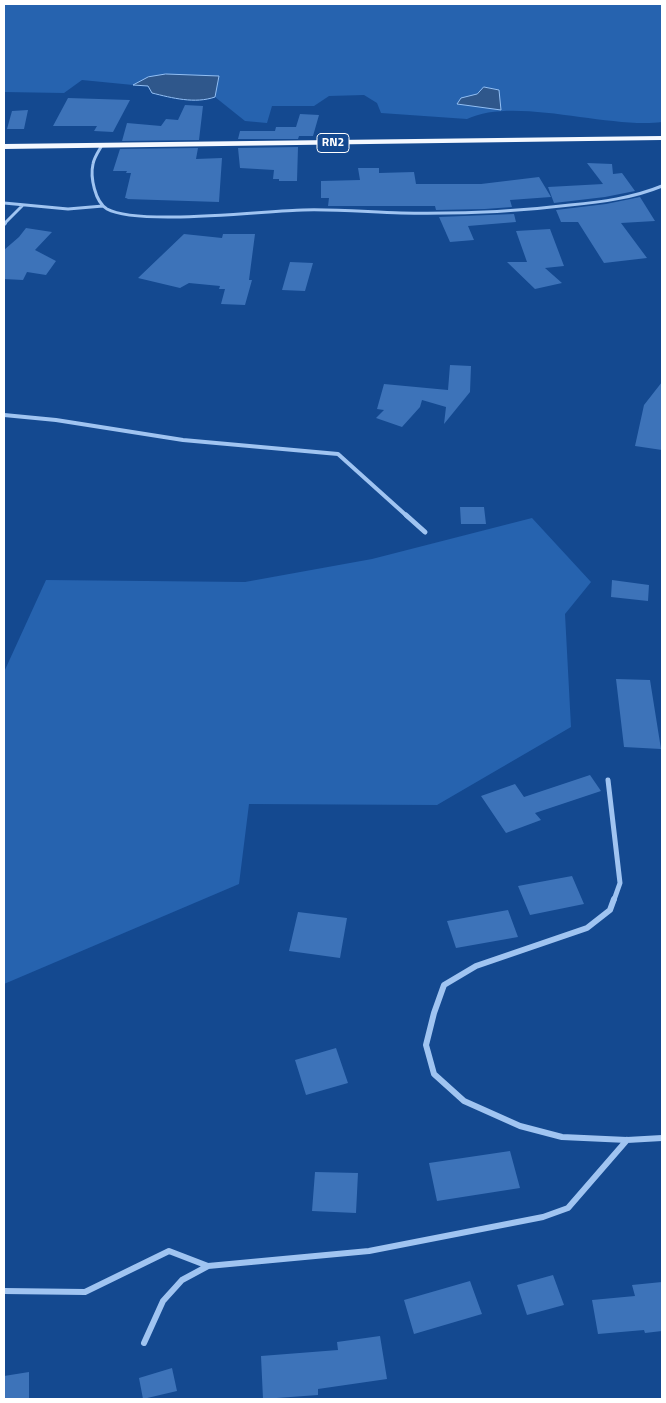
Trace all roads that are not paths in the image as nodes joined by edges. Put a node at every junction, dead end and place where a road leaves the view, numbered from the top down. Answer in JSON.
{"nodes":[{"id":1,"x":662,"y":138,"type":"edge"},
{"id":2,"x":4,"y":147,"type":"edge"},
{"id":3,"x":101,"y":147,"type":"junction"},
{"id":4,"x":662,"y":186,"type":"edge"},
{"id":5,"x":4,"y":203,"type":"edge"},
{"id":6,"x":22,"y":206,"type":"junction"},
{"id":7,"x":104,"y":206,"type":"junction"},
{"id":8,"x":4,"y":224,"type":"edge"},
{"id":9,"x":4,"y":415,"type":"edge"},
{"id":10,"x":425,"y":532,"type":"dead end"},
{"id":11,"x":608,"y":780,"type":"dead end"},
{"id":12,"x":662,"y":1138,"type":"edge"},
{"id":13,"x":627,"y":1140,"type":"junction"},
{"id":14,"x":208,"y":1266,"type":"junction"},
{"id":15,"x":4,"y":1291,"type":"edge"},
{"id":16,"x":144,"y":1343,"type":"dead end"}],
"edges":[{"from":1,"to":3,"type":"highway","number":"RN2"},
{"from":2,"to":3,"type":"highway","number":"RN2"},
{"from":3,"to":7,"type":"street"},
{"from":4,"to":7,"type":"street"},
{"from":5,"to":6,"type":"street"},
{"from":6,"to":7,"type":"street"},
{"from":6,"to":8,"type":"street"},
{"from":9,"to":10,"type":"street"},
{"from":11,"to":13,"type":"street"},
{"from":12,"to":13,"type":"street"},
{"from":13,"to":14,"type":"street"},
{"from":14,"to":15,"type":"street"},
{"from":14,"to":16,"type":"street"}]}
